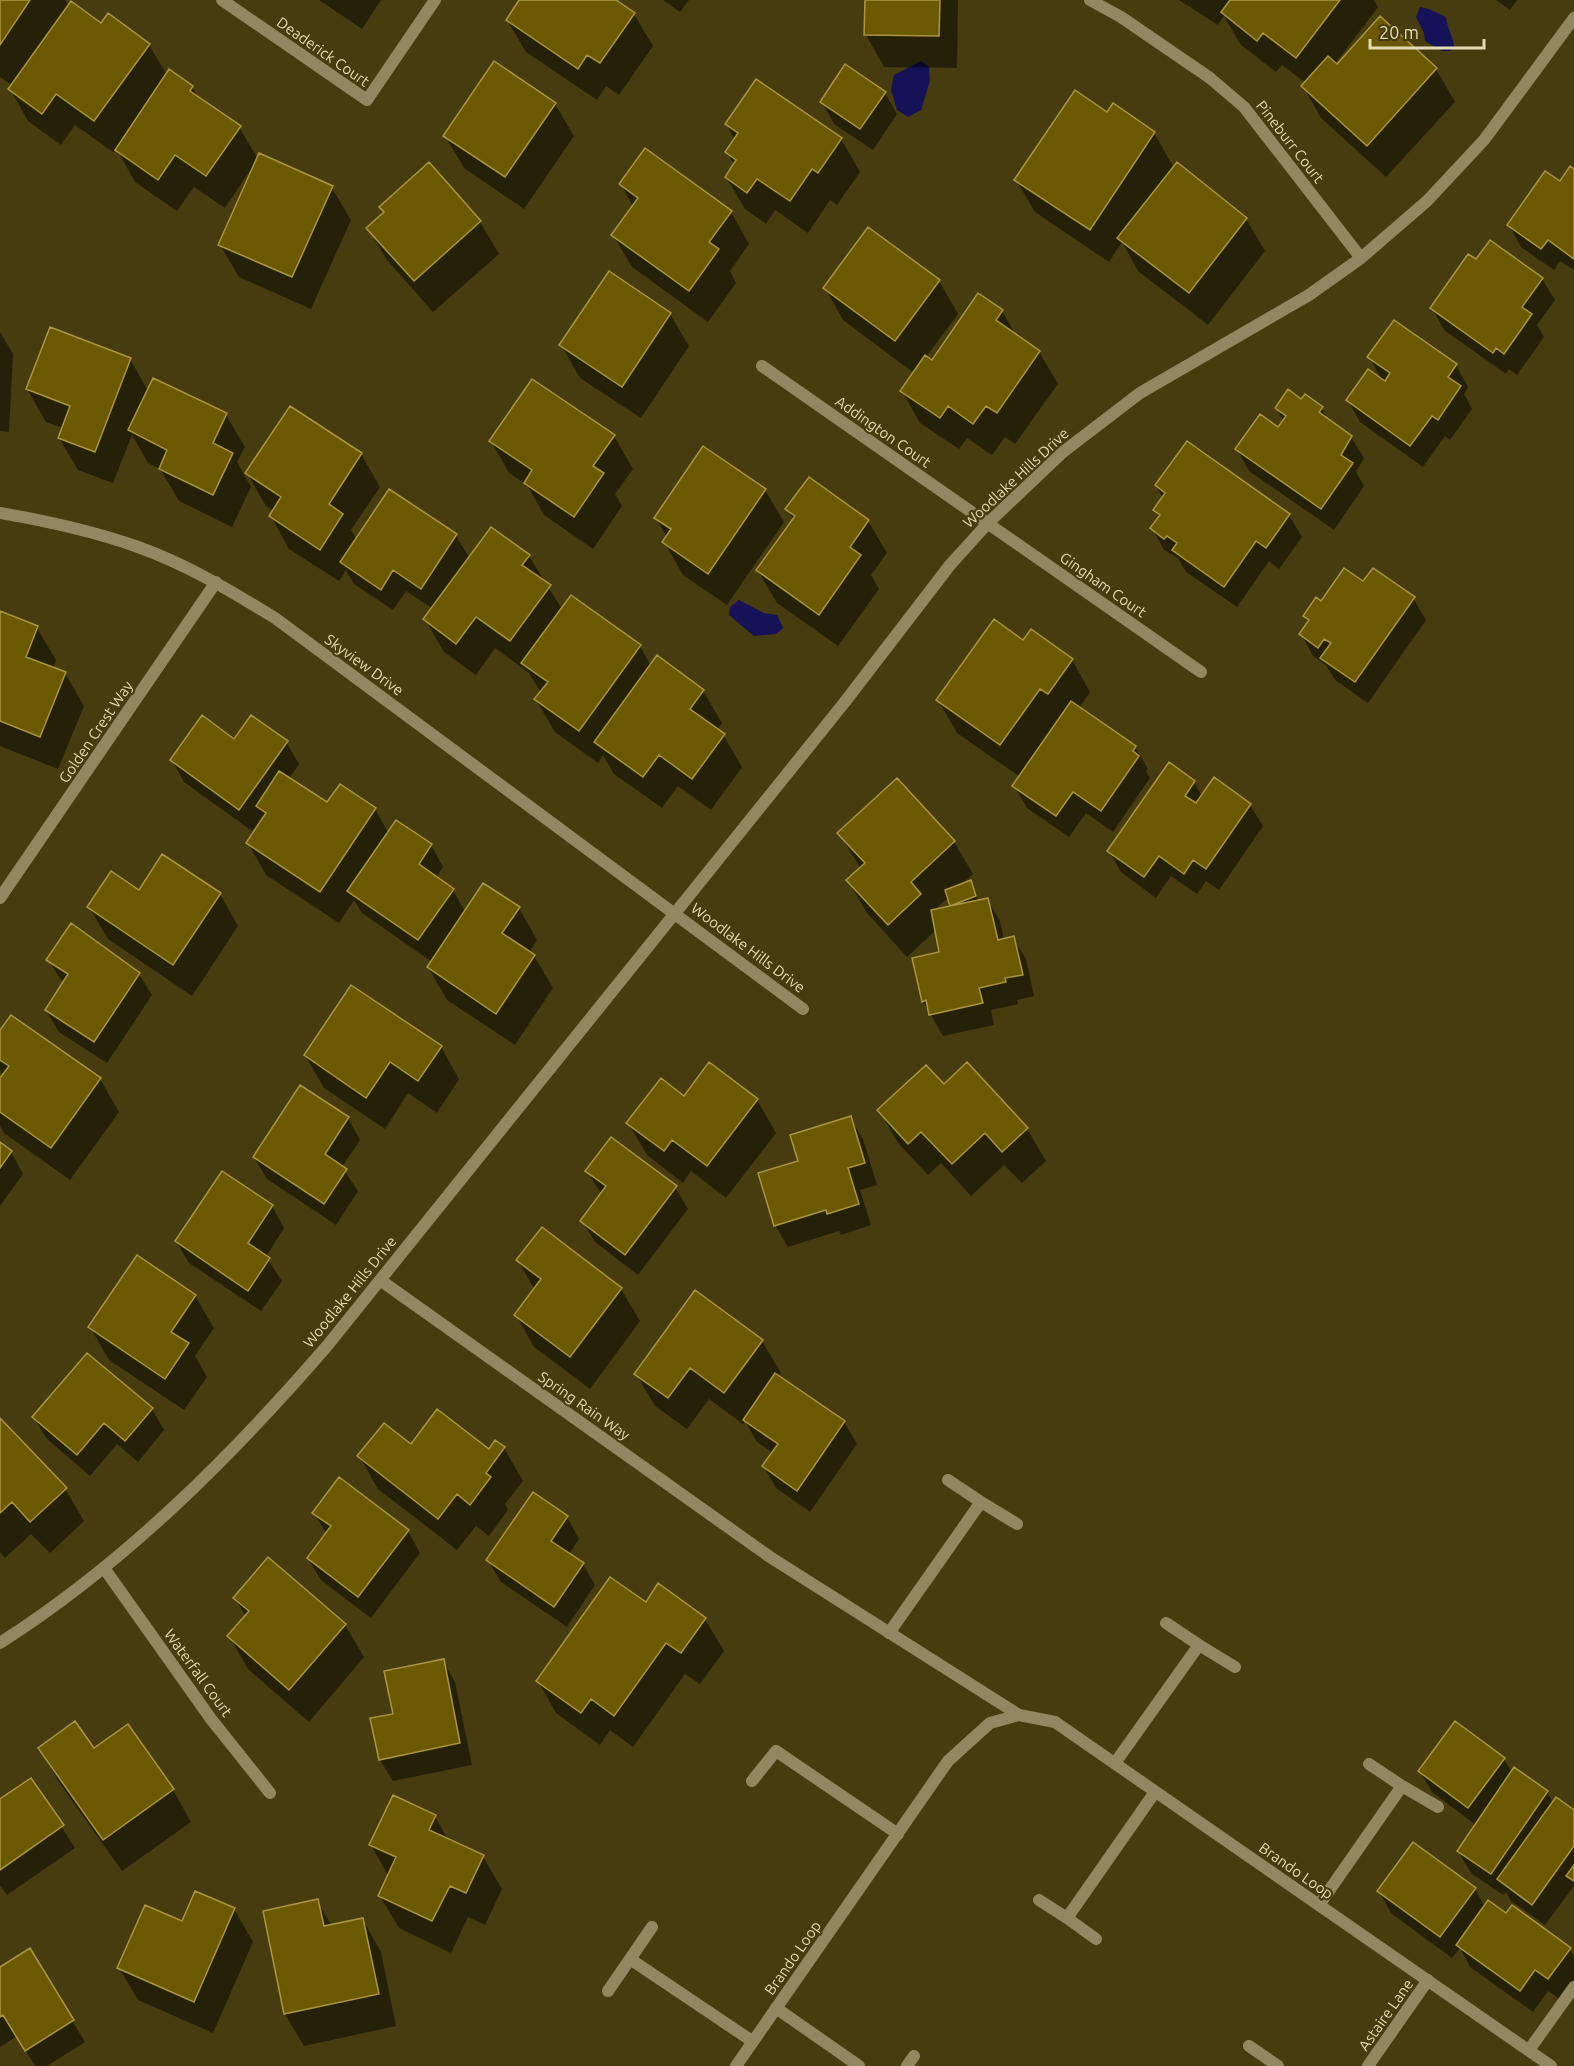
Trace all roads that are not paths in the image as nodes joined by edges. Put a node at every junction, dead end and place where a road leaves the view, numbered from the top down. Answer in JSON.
{"nodes":[{"id":1,"x":222,"y":0,"type":"edge"},
{"id":2,"x":435,"y":0,"type":"edge"},
{"id":3,"x":1090,"y":0,"type":"edge"},
{"id":4,"x":1574,"y":18,"type":"edge"},
{"id":5,"x":1361,"y":258,"type":"junction"},
{"id":6,"x":762,"y":366,"type":"dead end"},
{"id":7,"x":0,"y":513,"type":"edge"},
{"id":8,"x":988,"y":523,"type":"junction"},
{"id":9,"x":216,"y":582,"type":"junction"},
{"id":10,"x":1202,"y":672,"type":"dead end"},
{"id":11,"x":0,"y":898,"type":"edge"},
{"id":12,"x":674,"y":912,"type":"junction"},
{"id":13,"x":803,"y":1009,"type":"dead end"},
{"id":14,"x":380,"y":1280,"type":"junction"},
{"id":15,"x":948,"y":1480,"type":"dead end"},
{"id":16,"x":981,"y":1502,"type":"junction"},
{"id":17,"x":1017,"y":1524,"type":"dead end"},
{"id":18,"x":770,"y":1557,"type":"joint"},
{"id":19,"x":104,"y":1568,"type":"junction"},
{"id":20,"x":1166,"y":1623,"type":"dead end"},
{"id":21,"x":889,"y":1634,"type":"junction"},
{"id":22,"x":0,"y":1643,"type":"edge"},
{"id":23,"x":1199,"y":1645,"type":"junction"},
{"id":24,"x":1235,"y":1666,"type":"dead end"},
{"id":25,"x":1019,"y":1715,"type":"junction"},
{"id":26,"x":1115,"y":1763,"type":"junction"},
{"id":27,"x":1369,"y":1764,"type":"dead end"},
{"id":28,"x":752,"y":1781,"type":"dead end"},
{"id":29,"x":1402,"y":1786,"type":"junction"},
{"id":30,"x":1155,"y":1792,"type":"junction"},
{"id":31,"x":270,"y":1793,"type":"dead end"},
{"id":32,"x":1438,"y":1807,"type":"dead end"},
{"id":33,"x":898,"y":1833,"type":"junction"},
{"id":34,"x":1040,"y":1900,"type":"dead end"},
{"id":35,"x":1319,"y":1905,"type":"junction"},
{"id":36,"x":1067,"y":1918,"type":"junction"},
{"id":37,"x":652,"y":1927,"type":"dead end"},
{"id":38,"x":1096,"y":1939,"type":"dead end"},
{"id":39,"x":630,"y":1959,"type":"junction"},
{"id":40,"x":1428,"y":1980,"type":"junction"},
{"id":41,"x":1574,"y":1987,"type":"edge"},
{"id":42,"x":608,"y":1990,"type":"dead end"},
{"id":43,"x":776,"y":2008,"type":"junction"},
{"id":44,"x":752,"y":2042,"type":"junction"},
{"id":45,"x":1249,"y":2046,"type":"dead end"},
{"id":46,"x":1528,"y":2050,"type":"junction"},
{"id":47,"x":736,"y":2066,"type":"edge"},
{"id":48,"x":859,"y":2066,"type":"edge"},
{"id":49,"x":1278,"y":2066,"type":"edge"},
{"id":50,"x":1368,"y":2066,"type":"edge"},
{"id":51,"x":1551,"y":2066,"type":"edge"}],
"edges":[{"from":1,"to":2,"type":"street","name":"Deaderick Court"},
{"from":3,"to":5,"type":"street","name":"Pineburr Court"},
{"from":4,"to":5,"type":"street","name":"Woodlake Hills Drive"},
{"from":5,"to":8,"type":"street","name":"Woodlake Hills Drive"},
{"from":6,"to":8,"type":"street","name":"Addington Court"},
{"from":7,"to":9,"type":"street","name":"Skyview Drive"},
{"from":8,"to":10,"type":"street","name":"Gingham Court"},
{"from":8,"to":12,"type":"street","name":"Woodlake Hills Drive"},
{"from":9,"to":11,"type":"street","name":"Golden Crest Way"},
{"from":9,"to":12,"type":"street","name":"Skyview Drive"},
{"from":12,"to":13,"type":"street","name":"Woodlake Hills Drive"},
{"from":12,"to":14,"type":"street","name":"Woodlake Hills Drive"},
{"from":14,"to":18,"type":"street","name":"Spring Rain Way"},
{"from":14,"to":19,"type":"street","name":"Woodlake Hills Drive"},
{"from":15,"to":16,"type":"street"},
{"from":16,"to":17,"type":"street"},
{"from":16,"to":21,"type":"street"},
{"from":18,"to":21,"type":"street","name":"Brando Loop"},
{"from":19,"to":22,"type":"street","name":"Woodlake Hills Drive"},
{"from":19,"to":31,"type":"street","name":"Waterfall Court"},
{"from":20,"to":23,"type":"street"},
{"from":21,"to":25,"type":"street","name":"Brando Loop"},
{"from":23,"to":24,"type":"street"},
{"from":23,"to":26,"type":"street"},
{"from":25,"to":26,"type":"street","name":"Brando Loop"},
{"from":25,"to":33,"type":"street","name":"Brando Loop"},
{"from":26,"to":30,"type":"street","name":"Brando Loop"},
{"from":27,"to":29,"type":"street"},
{"from":28,"to":33,"type":"street"},
{"from":29,"to":32,"type":"street"},
{"from":29,"to":35,"type":"street"},
{"from":30,"to":35,"type":"street","name":"Brando Loop"},
{"from":30,"to":36,"type":"street"},
{"from":33,"to":43,"type":"street","name":"Brando Loop"},
{"from":34,"to":36,"type":"street"},
{"from":35,"to":40,"type":"street","name":"Brando Loop"},
{"from":36,"to":38,"type":"street"},
{"from":37,"to":39,"type":"street"},
{"from":39,"to":42,"type":"street"},
{"from":39,"to":44,"type":"street"},
{"from":40,"to":46,"type":"street","name":"Brando Loop"},
{"from":40,"to":50,"type":"street","name":"Astaire Lane"},
{"from":41,"to":46,"type":"street"},
{"from":43,"to":44,"type":"street","name":"Brando Loop"},
{"from":43,"to":48,"type":"street"},
{"from":44,"to":47,"type":"street","name":"Brando Loop"},
{"from":45,"to":49,"type":"street"},
{"from":46,"to":51,"type":"street","name":"Brando Loop"}]}
